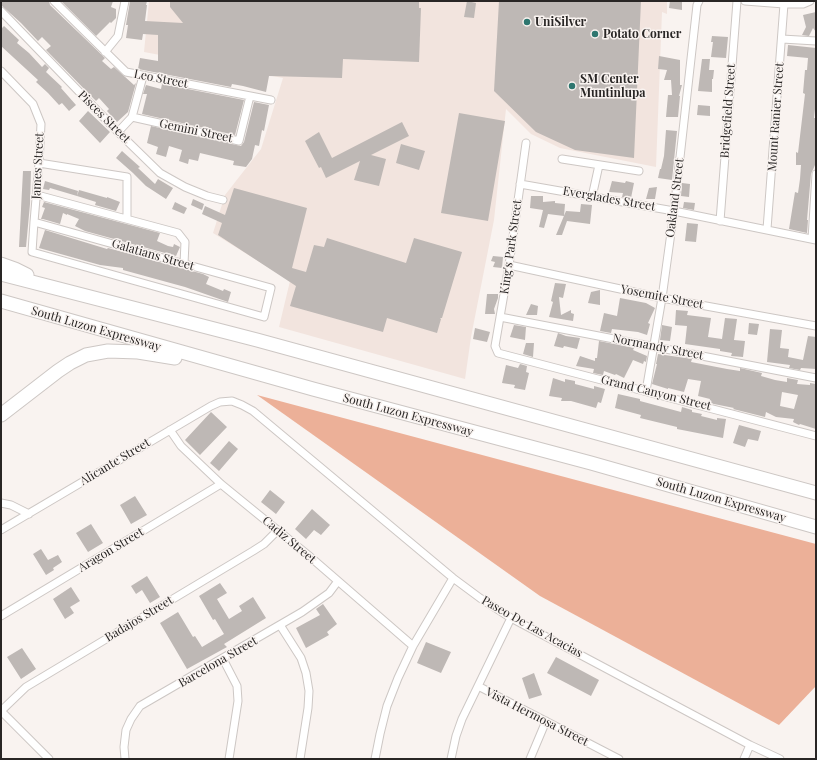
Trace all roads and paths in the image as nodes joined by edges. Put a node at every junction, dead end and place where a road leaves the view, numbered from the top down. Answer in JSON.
{"nodes":[{"id":1,"x":54,"y":1,"type":"edge"},
{"id":2,"x":125,"y":1,"type":"edge"},
{"id":3,"x":737,"y":1,"type":"edge"},
{"id":4,"x":745,"y":1,"type":"edge"},
{"id":5,"x":810,"y":1,"type":"edge"},
{"id":6,"x":698,"y":3,"type":"edge"},
{"id":7,"x":784,"y":4,"type":"junction"},
{"id":8,"x":1,"y":11,"type":"edge"},
{"id":9,"x":782,"y":39,"type":"junction"},
{"id":10,"x":816,"y":41,"type":"edge"},
{"id":11,"x":105,"y":52,"type":"junction"},
{"id":12,"x":1,"y":71,"type":"edge"},
{"id":13,"x":143,"y":76,"type":"junction"},
{"id":14,"x":250,"y":96,"type":"junction"},
{"id":15,"x":271,"y":100,"type":"dead end"},
{"id":16,"x":132,"y":117,"type":"junction"},
{"id":17,"x":118,"y":132,"type":"junction"},
{"id":18,"x":526,"y":143,"type":"dead end"},
{"id":19,"x":562,"y":159,"type":"dead end"},
{"id":20,"x":39,"y":163,"type":"junction"},
{"id":21,"x":599,"y":165,"type":"junction"},
{"id":22,"x":638,"y":171,"type":"dead end"},
{"id":23,"x":816,"y":174,"type":"edge"},
{"id":24,"x":520,"y":184,"type":"junction"},
{"id":25,"x":37,"y":195,"type":"junction"},
{"id":26,"x":592,"y":196,"type":"junction"},
{"id":27,"x":224,"y":200,"type":"dead end"},
{"id":28,"x":674,"y":211,"type":"junction"},
{"id":29,"x":127,"y":219,"type":"junction"},
{"id":30,"x":720,"y":221,"type":"junction"},
{"id":31,"x":34,"y":222,"type":"junction"},
{"id":32,"x":767,"y":229,"type":"junction"},
{"id":33,"x":814,"y":239,"type":"edge"},
{"id":34,"x":1,"y":264,"type":"edge"},
{"id":35,"x":184,"y":264,"type":"junction"},
{"id":36,"x":509,"y":265,"type":"junction"},
{"id":37,"x":1,"y":274,"type":"edge"},
{"id":38,"x":50,"y":286,"type":"junction"},
{"id":39,"x":271,"y":288,"type":"joint"},
{"id":40,"x":662,"y":298,"type":"junction"},
{"id":41,"x":1,"y":301,"type":"edge"},
{"id":42,"x":500,"y":316,"type":"junction"},
{"id":43,"x":816,"y":326,"type":"edge"},
{"id":44,"x":654,"y":346,"type":"junction"},
{"id":45,"x":496,"y":351,"type":"joint"},
{"id":46,"x":210,"y":361,"type":"junction"},
{"id":47,"x":816,"y":378,"type":"edge"},
{"id":48,"x":646,"y":391,"type":"junction"},
{"id":49,"x":232,"y":401,"type":"joint"},
{"id":50,"x":1,"y":416,"type":"edge"},
{"id":51,"x":170,"y":430,"type":"junction"},
{"id":52,"x":816,"y":436,"type":"edge"},
{"id":53,"x":221,"y":484,"type":"junction"},
{"id":54,"x":816,"y":493,"type":"edge"},
{"id":55,"x":1,"y":502,"type":"edge"},
{"id":56,"x":29,"y":514,"type":"junction"},
{"id":57,"x":816,"y":527,"type":"edge"},
{"id":58,"x":1,"y":530,"type":"edge"},
{"id":59,"x":278,"y":530,"type":"junction"},
{"id":60,"x":453,"y":578,"type":"junction"},
{"id":61,"x":338,"y":581,"type":"junction"},
{"id":62,"x":1,"y":616,"type":"edge"},
{"id":63,"x":512,"y":618,"type":"junction"},
{"id":64,"x":280,"y":625,"type":"junction"},
{"id":65,"x":413,"y":646,"type":"junction"},
{"id":66,"x":223,"y":659,"type":"junction"},
{"id":67,"x":478,"y":686,"type":"junction"},
{"id":68,"x":1,"y":711,"type":"edge"},
{"id":69,"x":546,"y":721,"type":"junction"},
{"id":70,"x":750,"y":745,"type":"junction"},
{"id":71,"x":49,"y":759,"type":"edge"},
{"id":72,"x":125,"y":759,"type":"edge"},
{"id":73,"x":229,"y":759,"type":"edge"},
{"id":74,"x":300,"y":759,"type":"edge"},
{"id":75,"x":375,"y":759,"type":"edge"},
{"id":76,"x":451,"y":759,"type":"edge"},
{"id":77,"x":530,"y":759,"type":"edge"},
{"id":78,"x":619,"y":759,"type":"edge"},
{"id":79,"x":744,"y":759,"type":"edge"},
{"id":80,"x":780,"y":759,"type":"edge"}],
"edges":[{"from":1,"to":11,"type":"street","name":"Leo Street"},
{"from":2,"to":11,"type":"street"},
{"from":3,"to":30,"type":"street","name":"Bridgefield Street"},
{"from":4,"to":7,"type":"street"},
{"from":5,"to":7,"type":"street"},
{"from":6,"to":28,"type":"street","name":"Oakland Street"},
{"from":7,"to":9,"type":"street","name":"Mount Ranier Street"},
{"from":8,"to":17,"type":"street","name":"Pisces Street"},
{"from":9,"to":10,"type":"street"},
{"from":9,"to":32,"type":"street","name":"Mount Ranier Street"},
{"from":11,"to":13,"type":"street","name":"Leo Street"},
{"from":12,"to":20,"type":"street","name":"James Street"},
{"from":13,"to":14,"type":"street","name":"Leo Street"},
{"from":13,"to":16,"type":"street"},
{"from":14,"to":15,"type":"street","name":"Leo Street"},
{"from":14,"to":16,"type":"street","name":"Gemini Street"},
{"from":16,"to":17,"type":"street"},
{"from":17,"to":27,"type":"street","name":"Pisces Street"},
{"from":18,"to":24,"type":"street","name":"King's Park Street"},
{"from":19,"to":21,"type":"street"},
{"from":20,"to":25,"type":"street","name":"James Street"},
{"from":20,"to":29,"type":"street"},
{"from":21,"to":22,"type":"street"},
{"from":21,"to":26,"type":"street"},
{"from":23,"to":33,"type":"street"},
{"from":24,"to":26,"type":"street","name":"Everglades Street"},
{"from":24,"to":36,"type":"street","name":"King's Park Street"},
{"from":25,"to":29,"type":"street"},
{"from":25,"to":31,"type":"street","name":"James Street"},
{"from":26,"to":28,"type":"street","name":"Everglades Street"},
{"from":28,"to":30,"type":"street","name":"Everglades Street"},
{"from":28,"to":40,"type":"street","name":"Oakland Street"},
{"from":29,"to":35,"type":"street"},
{"from":30,"to":32,"type":"street","name":"Everglades Street"},
{"from":31,"to":35,"type":"street","name":"Galatians Street"},
{"from":31,"to":39,"type":"street","name":"James Street"},
{"from":32,"to":33,"type":"street","name":"Everglades Street"},
{"from":34,"to":38,"type":"highway"},
{"from":35,"to":39,"type":"street","name":"Galatians Street"},
{"from":36,"to":40,"type":"street","name":"Yosemite Street"},
{"from":36,"to":42,"type":"street","name":"King's Park Street"},
{"from":37,"to":38,"type":"highway"},
{"from":38,"to":54,"type":"highway"},
{"from":40,"to":43,"type":"street","name":"Yosemite Street"},
{"from":40,"to":44,"type":"street","name":"Oakland Street"},
{"from":41,"to":46,"type":"highway","name":"South Luzon Expressway"},
{"from":42,"to":44,"type":"street","name":"Normandy Street"},
{"from":42,"to":45,"type":"street","name":"King's Park Street"},
{"from":44,"to":47,"type":"street","name":"Normandy Street"},
{"from":44,"to":48,"type":"street","name":"Oakland Street"},
{"from":45,"to":48,"type":"street","name":"Grand Canyon Street"},
{"from":46,"to":50,"type":"highway"},
{"from":46,"to":57,"type":"highway","name":"South Luzon Expressway"},
{"from":48,"to":52,"type":"street","name":"Grand Canyon Street"},
{"from":49,"to":51,"type":"street","name":"Alicante Street"},
{"from":49,"to":60,"type":"street","name":"Paseo De Las Acacias"},
{"from":51,"to":53,"type":"street","name":"Cadiz Street"},
{"from":51,"to":56,"type":"street","name":"Alicante Street"},
{"from":53,"to":59,"type":"street","name":"Cadiz Street"},
{"from":53,"to":62,"type":"street","name":"Aragon Street"},
{"from":55,"to":56,"type":"street"},
{"from":56,"to":58,"type":"street","name":"Alicante Street"},
{"from":59,"to":61,"type":"street","name":"Cadiz Street"},
{"from":59,"to":68,"type":"street","name":"Badajos Street"},
{"from":60,"to":63,"type":"street","name":"Paseo De Las Acacias"},
{"from":60,"to":65,"type":"street"},
{"from":61,"to":64,"type":"street","name":"Barcelona Street"},
{"from":61,"to":65,"type":"street","name":"Cadiz Street"},
{"from":63,"to":67,"type":"street"},
{"from":63,"to":70,"type":"street","name":"Paseo De Las Acacias"},
{"from":64,"to":66,"type":"street","name":"Barcelona Street"},
{"from":64,"to":74,"type":"street"},
{"from":65,"to":75,"type":"street"},
{"from":66,"to":72,"type":"street","name":"Barcelona Street"},
{"from":66,"to":73,"type":"street"},
{"from":67,"to":69,"type":"street","name":"Vista Hermosa Street"},
{"from":67,"to":76,"type":"street"},
{"from":68,"to":71,"type":"street"},
{"from":69,"to":77,"type":"street"},
{"from":69,"to":78,"type":"street","name":"Vista Hermosa Street"},
{"from":70,"to":79,"type":"street"},
{"from":70,"to":80,"type":"street","name":"Paseo De Las Acacias"}]}
